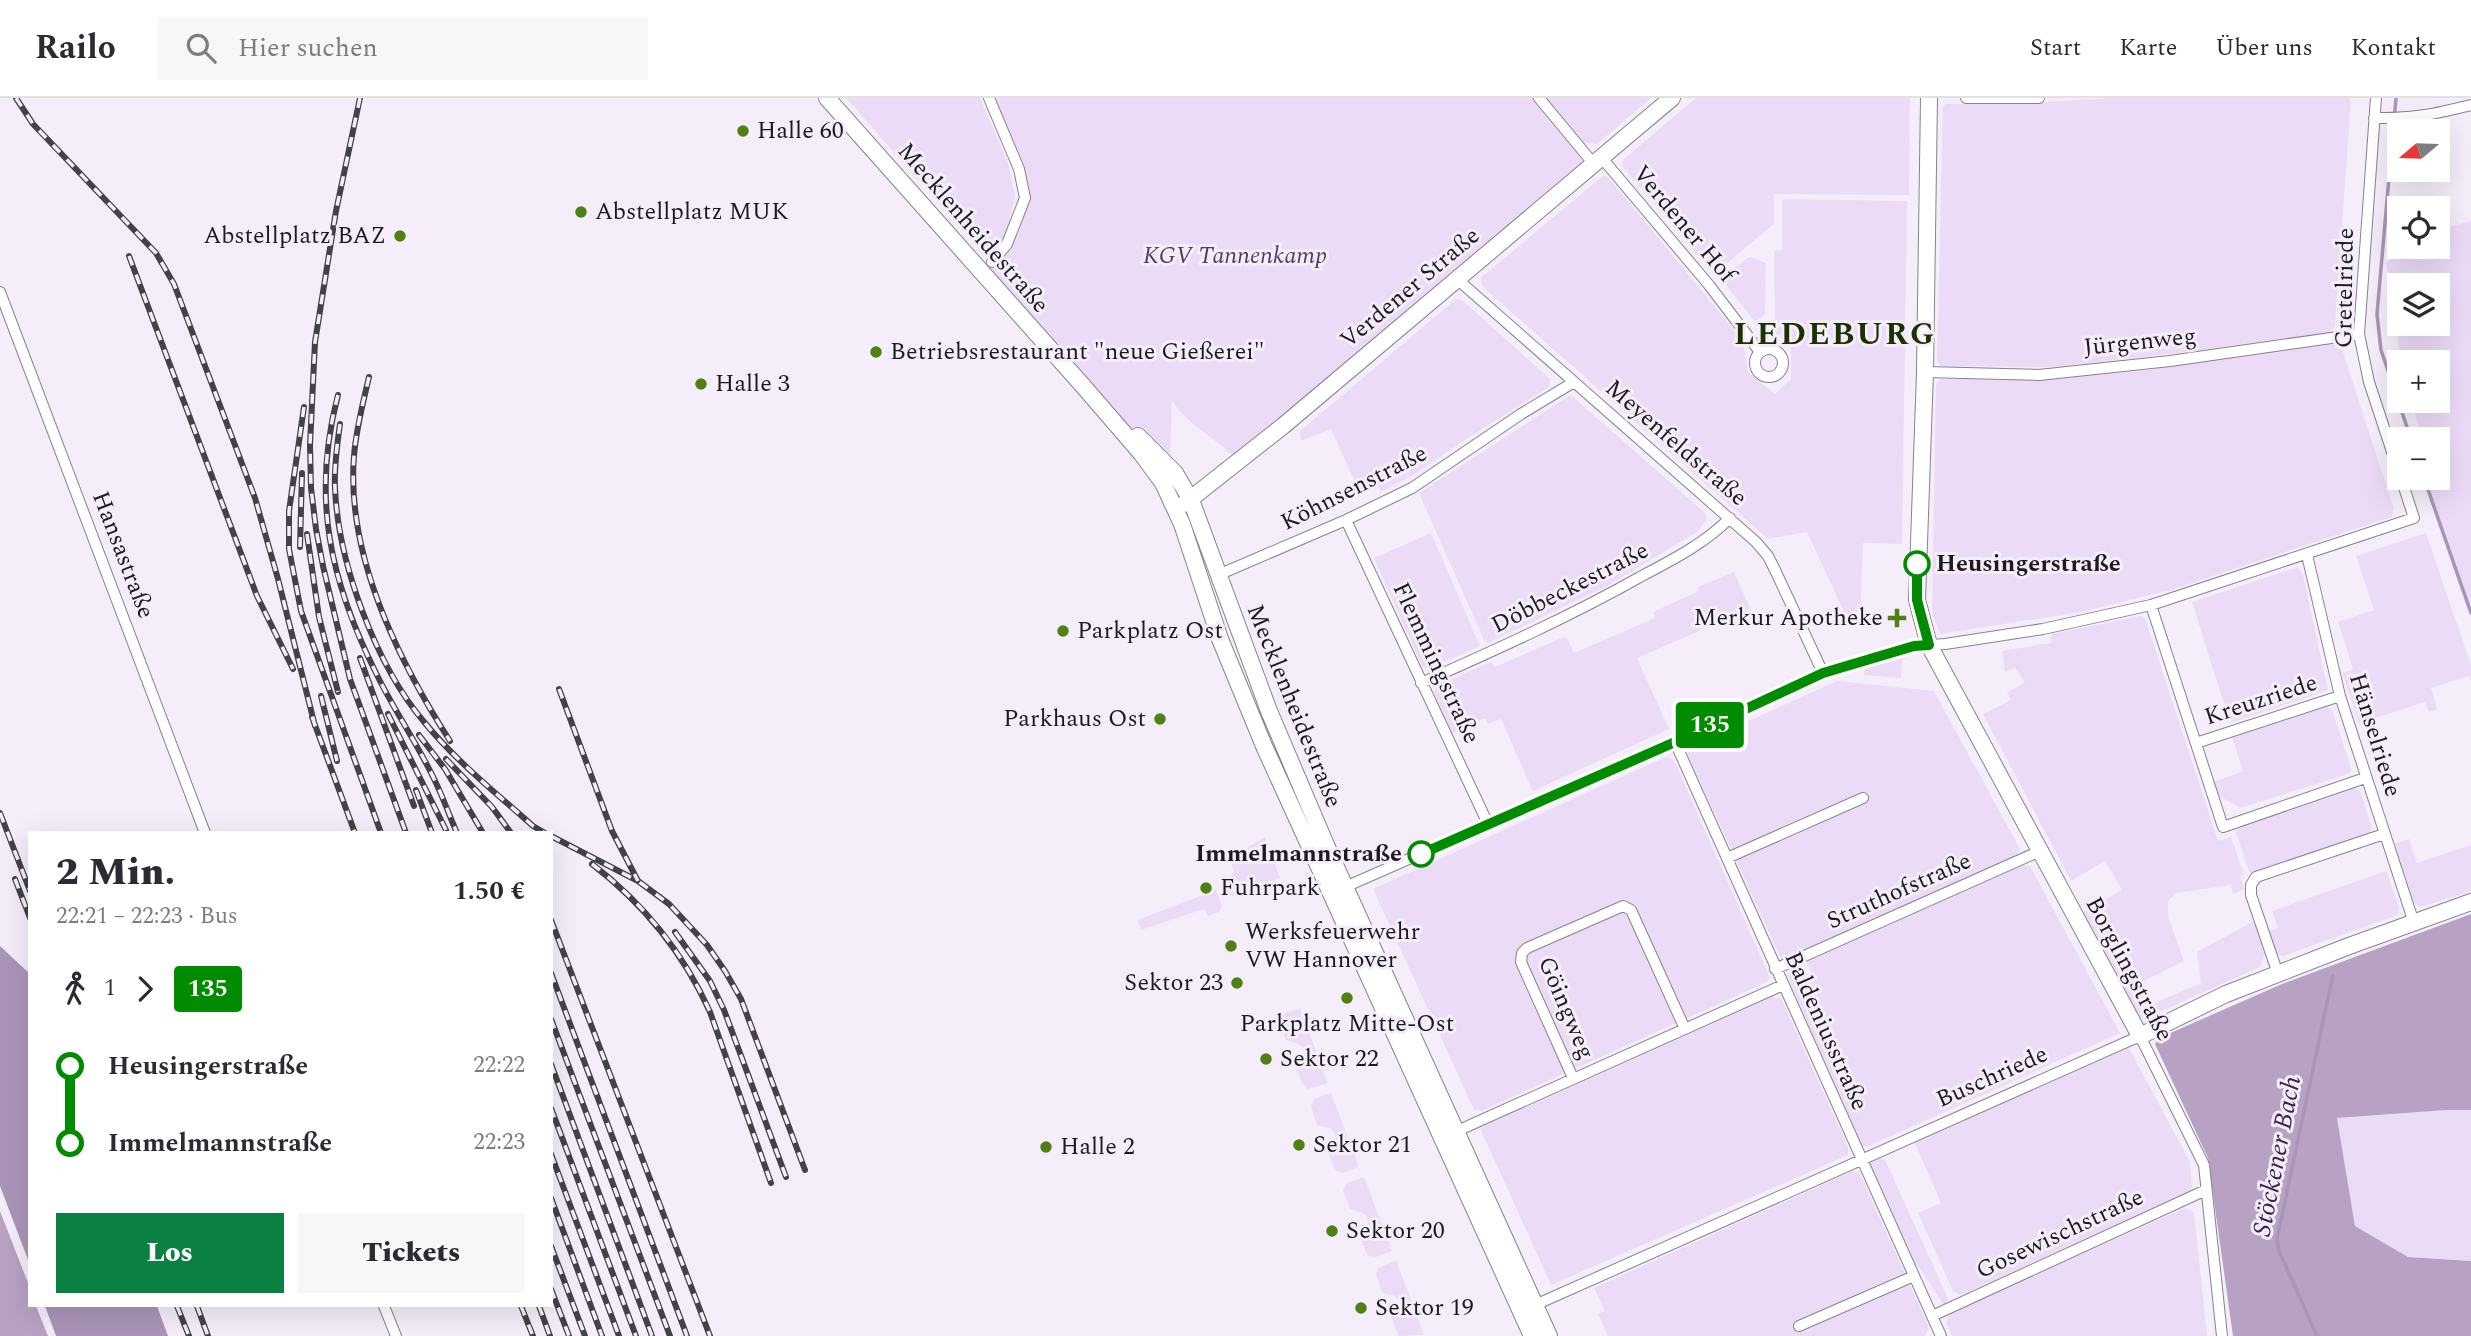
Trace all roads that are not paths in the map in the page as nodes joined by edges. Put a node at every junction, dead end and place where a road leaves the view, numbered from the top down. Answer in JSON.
{"nodes":[{"id":1,"x":828,"y":98,"type":"edge"},
{"id":2,"x":989,"y":98,"type":"edge"},
{"id":3,"x":1539,"y":98,"type":"edge"},
{"id":4,"x":1672,"y":98,"type":"edge"},
{"id":5,"x":1928,"y":98,"type":"edge"},
{"id":6,"x":1966,"y":98,"type":"edge"},
{"id":7,"x":2039,"y":98,"type":"edge"},
{"id":8,"x":2376,"y":98,"type":"edge"},
{"id":9,"x":2471,"y":105,"type":"edge"},
{"id":10,"x":2378,"y":118,"type":"junction"},
{"id":11,"x":1597,"y":160,"type":"junction"},
{"id":12,"x":992,"y":262,"type":"dead end"},
{"id":13,"x":1457,"y":279,"type":"junction"},
{"id":14,"x":0,"y":292,"type":"edge"},
{"id":15,"x":2359,"y":334,"type":"junction"},
{"id":16,"x":1760,"y":352,"type":"dead end"},
{"id":17,"x":1925,"y":372,"type":"junction"},
{"id":18,"x":1574,"y":382,"type":"junction"},
{"id":19,"x":1084,"y":387,"type":"junction"},
{"id":20,"x":2387,"y":436,"type":"edge"},
{"id":21,"x":2405,"y":490,"type":"edge"},
{"id":22,"x":1191,"y":500,"type":"junction"},
{"id":23,"x":1176,"y":509,"type":"junction"},
{"id":24,"x":1730,"y":518,"type":"junction"},
{"id":25,"x":1346,"y":520,"type":"junction"},
{"id":26,"x":2307,"y":555,"type":"junction"},
{"id":27,"x":1219,"y":575,"type":"junction"},
{"id":28,"x":2151,"y":606,"type":"junction"},
{"id":29,"x":1929,"y":645,"type":"junction"},
{"id":30,"x":1823,"y":673,"type":"junction"},
{"id":31,"x":1422,"y":683,"type":"junction"},
{"id":32,"x":2340,"y":696,"type":"junction"},
{"id":33,"x":1675,"y":742,"type":"junction"},
{"id":34,"x":2196,"y":743,"type":"junction"},
{"id":35,"x":1264,"y":746,"type":"junction"},
{"id":36,"x":1290,"y":760,"type":"junction"},
{"id":37,"x":2365,"y":778,"type":"junction"},
{"id":38,"x":1863,"y":797,"type":"dead end"},
{"id":39,"x":1488,"y":824,"type":"junction"},
{"id":40,"x":204,"y":831,"type":"edge"},
{"id":41,"x":2384,"y":834,"type":"junction"},
{"id":42,"x":2040,"y":851,"type":"junction"},
{"id":43,"x":1727,"y":858,"type":"junction"},
{"id":44,"x":1345,"y":887,"type":"junction"},
{"id":45,"x":2471,"y":902,"type":"edge"},
{"id":46,"x":1336,"y":905,"type":"junction"},
{"id":47,"x":2414,"y":923,"type":"junction"},
{"id":48,"x":1775,"y":969,"type":"junction"},
{"id":49,"x":2278,"y":974,"type":"junction"},
{"id":50,"x":1783,"y":985,"type":"junction"},
{"id":51,"x":1685,"y":1029,"type":"junction"},
{"id":52,"x":2140,"y":1036,"type":"junction"},
{"id":53,"x":1573,"y":1078,"type":"junction"},
{"id":54,"x":1457,"y":1131,"type":"junction"},
{"id":55,"x":1861,"y":1159,"type":"junction"},
{"id":56,"x":2206,"y":1190,"type":"junction"},
{"id":57,"x":1914,"y":1276,"type":"junction"},
{"id":58,"x":1535,"y":1305,"type":"junction"},
{"id":59,"x":384,"y":1307,"type":"edge"},
{"id":60,"x":1932,"y":1316,"type":"junction"},
{"id":61,"x":1799,"y":1326,"type":"dead end"},
{"id":62,"x":396,"y":1336,"type":"edge"},
{"id":63,"x":1532,"y":1336,"type":"edge"},
{"id":64,"x":1549,"y":1336,"type":"edge"},
{"id":65,"x":1941,"y":1336,"type":"edge"},
{"id":66,"x":2222,"y":1336,"type":"edge"}],
"edges":[{"from":1,"to":19,"type":"main road","name":"Mecklenheidestraße"},
{"from":2,"to":12,"type":"street"},
{"from":3,"to":11,"type":"street","name":"Verdener Hof"},
{"from":4,"to":11,"type":"main road","name":"Verdener Straße"},
{"from":5,"to":17,"type":"main road","name":"Borglingstraße"},
{"from":6,"to":7,"type":"street"},
{"from":8,"to":10,"type":"street","name":"Gretelriede"},
{"from":9,"to":10,"type":"street"},
{"from":10,"to":15,"type":"street","name":"Gretelriede"},
{"from":11,"to":13,"type":"main road","name":"Verdener Straße"},
{"from":11,"to":16,"type":"street","name":"Verdener Hof"},
{"from":13,"to":18,"type":"street","name":"Meyenfeldstraße"},
{"from":13,"to":22,"type":"main road","name":"Verdener Straße"},
{"from":14,"to":40,"type":"street","name":"Hansastraße"},
{"from":15,"to":17,"type":"street","name":"Jürgenweg"},
{"from":15,"to":20,"type":"street","name":"Gretelriede"},
{"from":17,"to":29,"type":"main road","name":"Borglingstraße"},
{"from":18,"to":24,"type":"street","name":"Meyenfeldstraße"},
{"from":18,"to":25,"type":"street","name":"Köhnsenstraße"},
{"from":19,"to":22,"type":"main road","name":"Mecklenheidestraße"},
{"from":19,"to":23,"type":"main road","name":"Mecklenheidestraße"},
{"from":21,"to":26,"type":"street","name":"Gretelriede"},
{"from":22,"to":23,"type":"main road","name":"Verdener Straße"},
{"from":22,"to":27,"type":"main road","name":"Mecklenheidestraße"},
{"from":23,"to":35,"type":"main road","name":"Mecklenheidestraße"},
{"from":24,"to":30,"type":"street","name":"Meyenfeldstraße"},
{"from":24,"to":31,"type":"street","name":"Döbbeckestraße"},
{"from":25,"to":27,"type":"street","name":"Köhnsenstraße"},
{"from":25,"to":31,"type":"street","name":"Flemmingstraße"},
{"from":26,"to":28,"type":"street"},
{"from":26,"to":32,"type":"street","name":"Hänselriede"},
{"from":27,"to":36,"type":"main road","name":"Mecklenheidestraße"},
{"from":28,"to":29,"type":"street"},
{"from":28,"to":34,"type":"street","name":"Kreuzriede"},
{"from":29,"to":30,"type":"street"},
{"from":29,"to":42,"type":"main road","name":"Borglingstraße"},
{"from":30,"to":33,"type":"street"},
{"from":31,"to":39,"type":"street","name":"Flemmingstraße"},
{"from":32,"to":34,"type":"street","name":"Kreuzriede"},
{"from":32,"to":37,"type":"street","name":"Hänselriede"},
{"from":33,"to":39,"type":"street"},
{"from":33,"to":43,"type":"street","name":"Baldeniusstraße"},
{"from":34,"to":37,"type":"street","name":"Kreuzriede"},
{"from":35,"to":36,"type":"main road"},
{"from":35,"to":46,"type":"main road","name":"Mecklenheidestraße"},
{"from":36,"to":44,"type":"main road","name":"Mecklenheidestraße"},
{"from":37,"to":41,"type":"street","name":"Hänselriede"},
{"from":38,"to":43,"type":"street"},
{"from":39,"to":44,"type":"street"},
{"from":41,"to":47,"type":"street","name":"Hänselriede"},
{"from":41,"to":49,"type":"street"},
{"from":42,"to":48,"type":"street","name":"Struthofstraße"},
{"from":42,"to":52,"type":"main road","name":"Borglingstraße"},
{"from":43,"to":48,"type":"street","name":"Baldeniusstraße"},
{"from":44,"to":46,"type":"main road"},
{"from":44,"to":54,"type":"main road","name":"Mecklenheidestraße"},
{"from":45,"to":47,"type":"main road","name":"Buschriede"},
{"from":46,"to":63,"type":"main road","name":"Mecklenheidestraße"},
{"from":47,"to":49,"type":"main road","name":"Buschriede"},
{"from":48,"to":50,"type":"street","name":"Baldeniusstraße"},
{"from":49,"to":52,"type":"main road","name":"Buschriede"},
{"from":50,"to":51,"type":"street"},
{"from":50,"to":55,"type":"street","name":"Baldeniusstraße"},
{"from":51,"to":53,"type":"street"},
{"from":51,"to":53,"type":"street","name":"Göingweg"},
{"from":52,"to":55,"type":"street","name":"Buschriede"},
{"from":52,"to":56,"type":"street","name":"Borglingstraße"},
{"from":53,"to":54,"type":"street"},
{"from":54,"to":58,"type":"main road","name":"Mecklenheidestraße"},
{"from":55,"to":57,"type":"street","name":"Baldeniusstraße"},
{"from":55,"to":58,"type":"street","name":"Buschriede"},
{"from":56,"to":60,"type":"street","name":"Gosewischstraße"},
{"from":56,"to":66,"type":"street","name":"Borglingstraße"},
{"from":57,"to":60,"type":"street","name":"Baldeniusstraße"},
{"from":57,"to":61,"type":"street"},
{"from":58,"to":64,"type":"main road","name":"Mecklenheidestraße"},
{"from":59,"to":62,"type":"street"},
{"from":60,"to":65,"type":"street","name":"Baldeniusstraße"}]}
